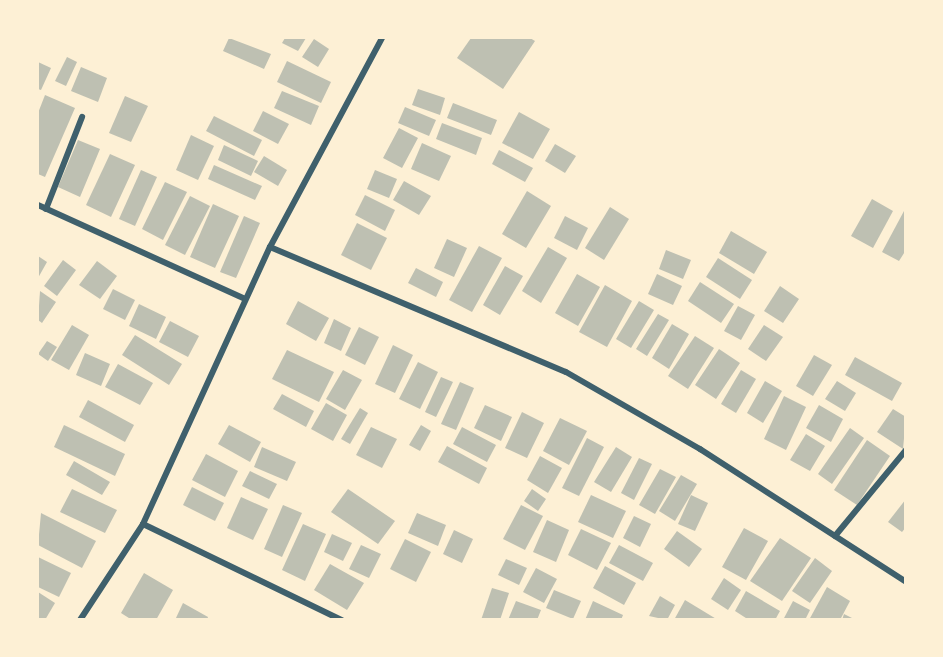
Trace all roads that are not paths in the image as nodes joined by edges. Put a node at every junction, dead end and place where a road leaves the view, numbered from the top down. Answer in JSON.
{"nodes":[{"id":1,"x":382,"y":38,"type":"edge"},
{"id":2,"x":82,"y":117,"type":"dead end"},
{"id":3,"x":38,"y":205,"type":"edge"},
{"id":4,"x":46,"y":209,"type":"junction"},
{"id":5,"x":270,"y":247,"type":"junction"},
{"id":6,"x":244,"y":299,"type":"junction"},
{"id":7,"x":906,"y":450,"type":"edge"},
{"id":8,"x":143,"y":524,"type":"junction"},
{"id":9,"x":835,"y":536,"type":"junction"},
{"id":10,"x":906,"y":582,"type":"edge"},
{"id":11,"x":80,"y":620,"type":"edge"},
{"id":12,"x":342,"y":620,"type":"edge"}],
"edges":[{"from":1,"to":5,"type":"street"},
{"from":2,"to":4,"type":"street"},
{"from":3,"to":4,"type":"street"},
{"from":4,"to":6,"type":"street"},
{"from":5,"to":6,"type":"street"},
{"from":5,"to":9,"type":"street"},
{"from":6,"to":8,"type":"street"},
{"from":7,"to":9,"type":"street"},
{"from":8,"to":11,"type":"street"},
{"from":8,"to":12,"type":"street"},
{"from":9,"to":10,"type":"street"}]}
